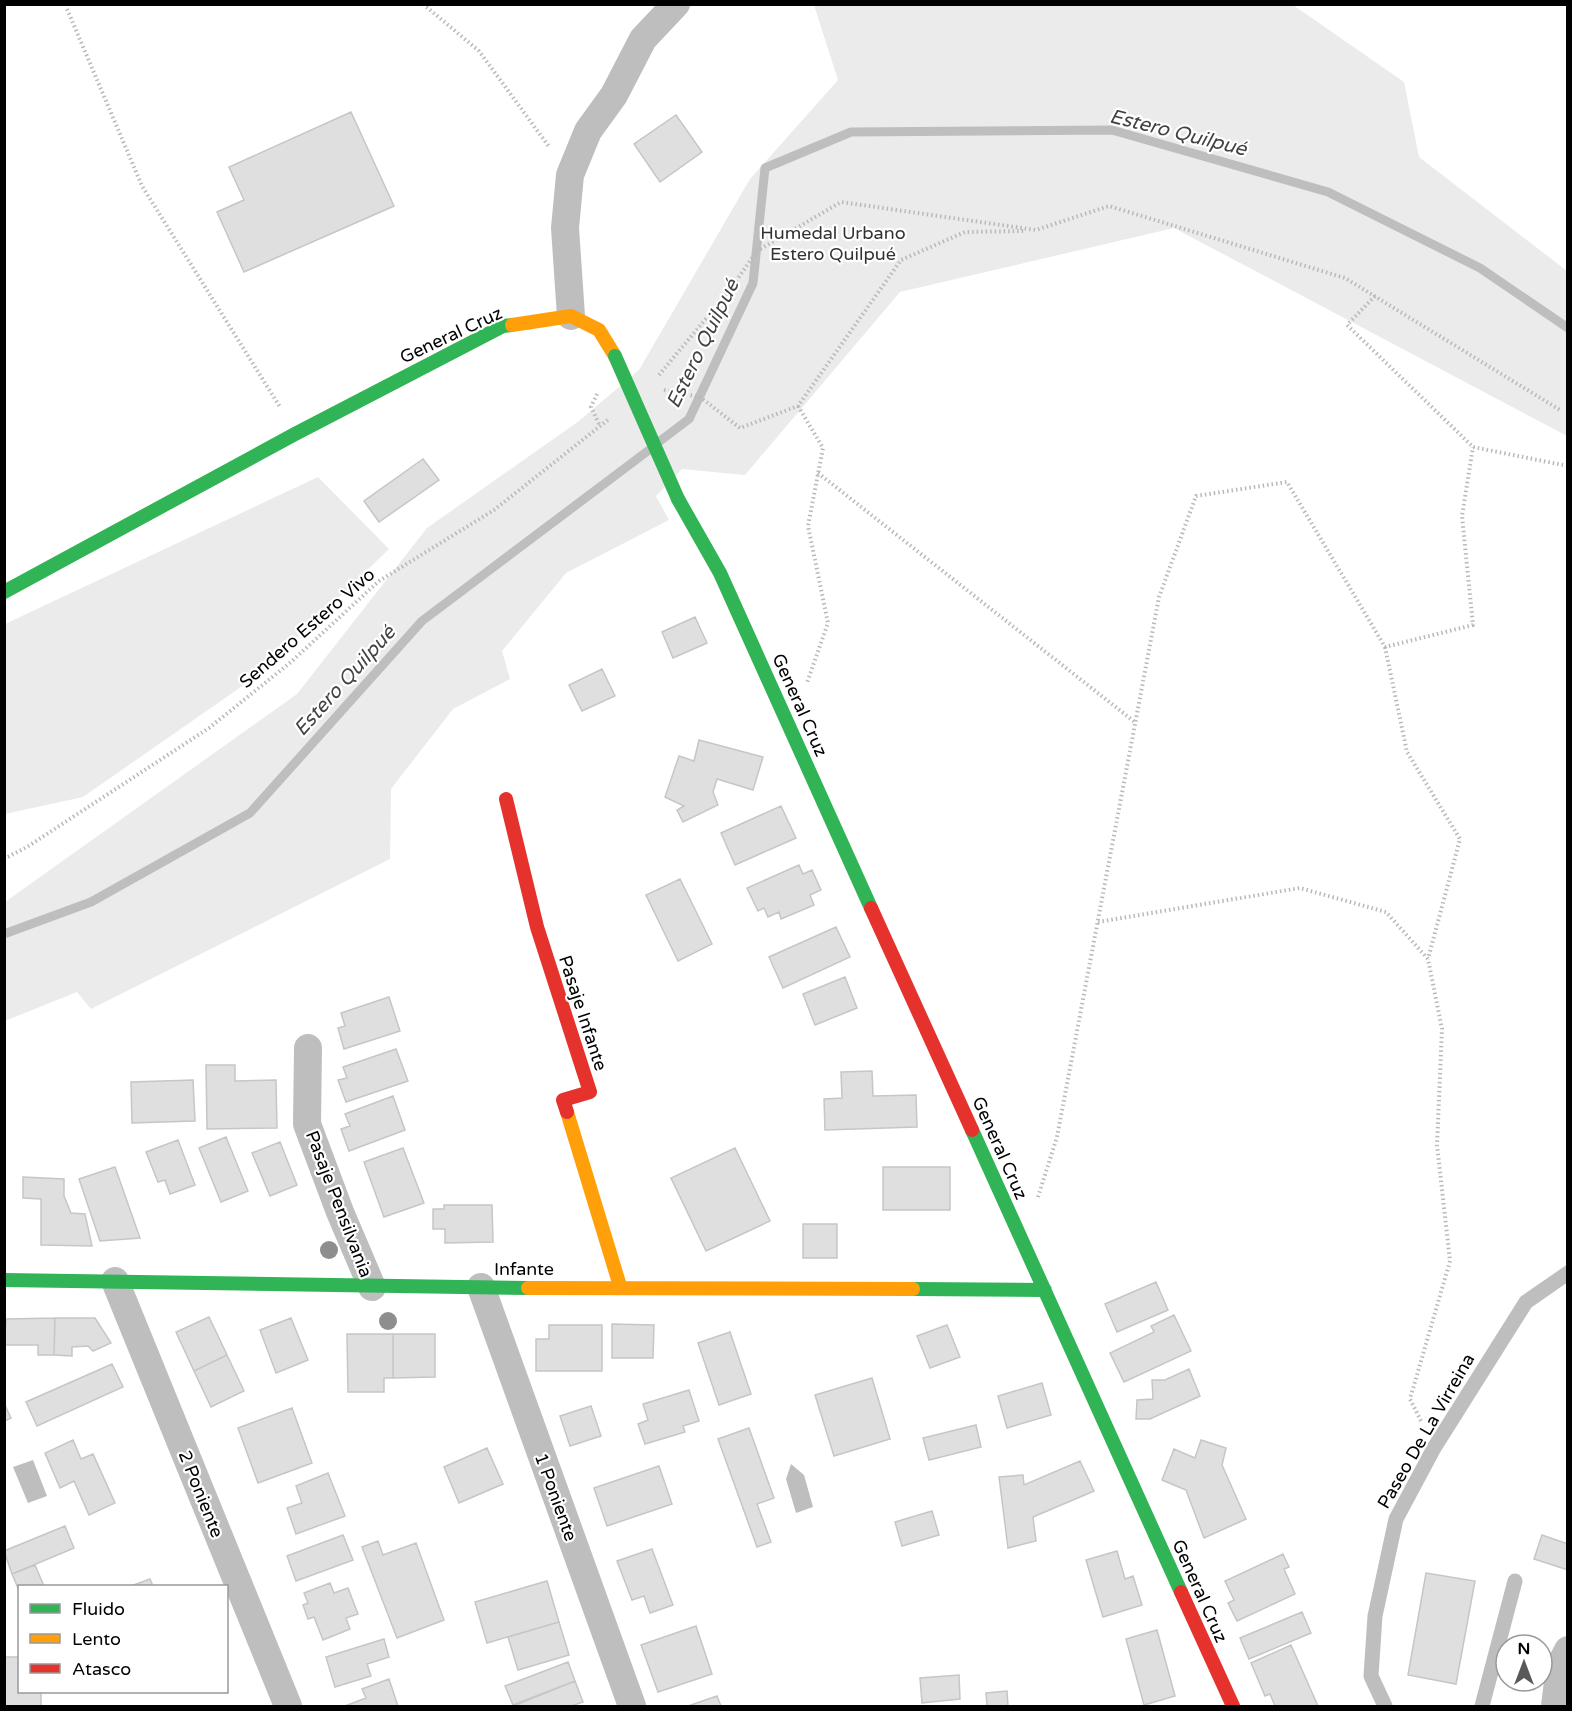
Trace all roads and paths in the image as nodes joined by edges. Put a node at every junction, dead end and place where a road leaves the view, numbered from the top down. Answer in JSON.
{"nodes":[{"id":1,"x":423,"y":4,"type":"edge"},
{"id":2,"x":676,"y":4,"type":"edge"},
{"id":3,"x":67,"y":9,"type":"dead end"},
{"id":4,"x":570,"y":175,"type":"junction"},
{"id":5,"x":1036,"y":230,"type":"junction"},
{"id":6,"x":1375,"y":296,"type":"junction"},
{"id":7,"x":571,"y":316,"type":"junction"},
{"id":8,"x":656,"y":378,"type":"dead end"},
{"id":9,"x":659,"y":389,"type":"dead end"},
{"id":10,"x":798,"y":406,"type":"junction"},
{"id":11,"x":1560,"y":410,"type":"dead end"},
{"id":12,"x":612,"y":416,"type":"dead end"},
{"id":13,"x":295,"y":434,"type":"junction"},
{"id":14,"x":1473,"y":447,"type":"junction"},
{"id":15,"x":1568,"y":466,"type":"edge"},
{"id":16,"x":818,"y":473,"type":"junction"},
{"id":17,"x":4,"y":592,"type":"edge"},
{"id":18,"x":1385,"y":647,"type":"junction"},
{"id":19,"x":787,"y":720,"type":"junction"},
{"id":20,"x":1136,"y":723,"type":"junction"},
{"id":21,"x":507,"y":799,"type":"dead end"},
{"id":22,"x":4,"y":859,"type":"edge"},
{"id":23,"x":1098,"y":922,"type":"junction"},
{"id":24,"x":1428,"y":959,"type":"junction"},
{"id":25,"x":308,"y":1048,"type":"dead end"},
{"id":26,"x":1014,"y":1222,"type":"junction"},
{"id":27,"x":1568,"y":1273,"type":"edge"},
{"id":28,"x":4,"y":1280,"type":"edge"},
{"id":29,"x":115,"y":1281,"type":"junction"},
{"id":30,"x":620,"y":1286,"type":"junction"},
{"id":31,"x":372,"y":1287,"type":"junction"},
{"id":32,"x":481,"y":1287,"type":"junction"},
{"id":33,"x":1045,"y":1290,"type":"junction"},
{"id":34,"x":1434,"y":1448,"type":"junction"},
{"id":35,"x":1515,"y":1581,"type":"dead end"},
{"id":36,"x":1568,"y":1650,"type":"edge"},
{"id":37,"x":288,"y":1707,"type":"edge"},
{"id":38,"x":632,"y":1707,"type":"edge"},
{"id":39,"x":1233,"y":1707,"type":"edge"},
{"id":40,"x":1385,"y":1707,"type":"edge"},
{"id":41,"x":1482,"y":1707,"type":"edge"},
{"id":42,"x":1556,"y":1707,"type":"edge"}],
"edges":[{"from":1,"to":4,"type":"path"},
{"from":2,"to":4,"type":"street"},
{"from":3,"to":13,"type":"path"},
{"from":4,"to":7,"type":"street"},
{"from":5,"to":6,"type":"path"},
{"from":5,"to":8,"type":"path"},
{"from":5,"to":10,"type":"path"},
{"from":6,"to":11,"type":"path"},
{"from":6,"to":14,"type":"path"},
{"from":7,"to":13,"type":"street","name":"General Cruz"},
{"from":7,"to":19,"type":"street","name":"General Cruz","bridge":true},
{"from":9,"to":10,"type":"path"},
{"from":10,"to":16,"type":"path"},
{"from":12,"to":22,"type":"path","name":"Sendero Estero Vivo"},
{"from":13,"to":17,"type":"street","name":"General Cruz"},
{"from":14,"to":15,"type":"path"},
{"from":14,"to":18,"type":"path"},
{"from":16,"to":19,"type":"path"},
{"from":16,"to":20,"type":"path"},
{"from":18,"to":20,"type":"path"},
{"from":18,"to":24,"type":"path"},
{"from":19,"to":26,"type":"street","name":"General Cruz"},
{"from":20,"to":23,"type":"path"},
{"from":21,"to":30,"type":"street","name":"Pasaje Infante"},
{"from":23,"to":24,"type":"path"},
{"from":23,"to":26,"type":"path"},
{"from":24,"to":34,"type":"path"},
{"from":25,"to":31,"type":"street","name":"Pasaje Pensilvania"},
{"from":26,"to":33,"type":"street","name":"General Cruz"},
{"from":27,"to":34,"type":"lane","name":"Paseo De La Virreina"},
{"from":28,"to":29,"type":"street","name":"Infante"},
{"from":29,"to":31,"type":"street","name":"Infante"},
{"from":29,"to":37,"type":"street","name":"2 Poniente"},
{"from":30,"to":32,"type":"street","name":"Infante"},
{"from":30,"to":33,"type":"street","name":"Infante"},
{"from":31,"to":32,"type":"street","name":"Infante"},
{"from":32,"to":38,"type":"street","name":"1 Poniente"},
{"from":33,"to":39,"type":"street","name":"General Cruz"},
{"from":34,"to":40,"type":"lane","name":"Paseo De La Virreina"},
{"from":35,"to":41,"type":"lane"},
{"from":36,"to":42,"type":"street"}]}
